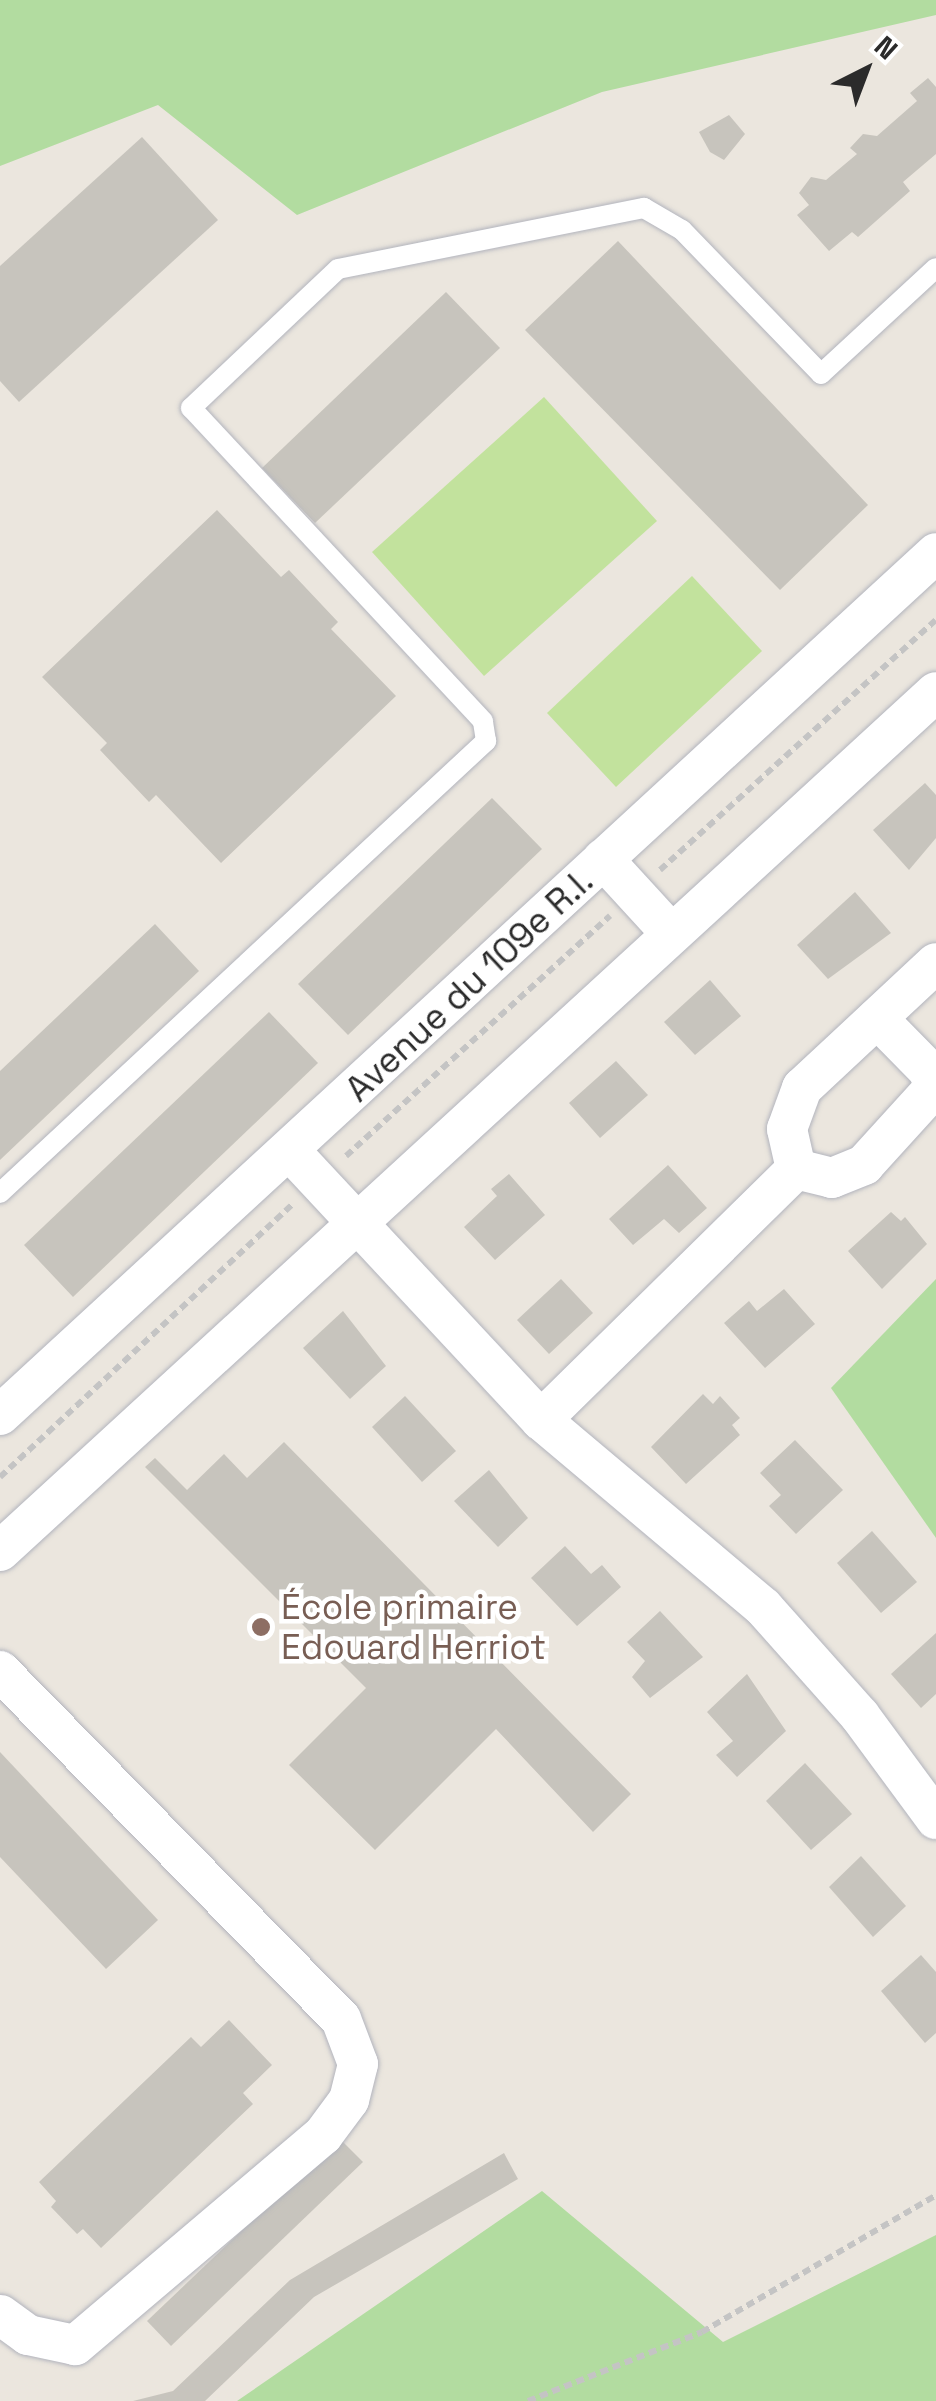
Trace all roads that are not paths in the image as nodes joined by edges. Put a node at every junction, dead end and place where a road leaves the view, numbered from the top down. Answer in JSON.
{"nodes":[{"id":1,"x":936,"y":268,"type":"edge"},
{"id":2,"x":936,"y":553,"type":"edge"},
{"id":3,"x":936,"y":692,"type":"edge"},
{"id":4,"x":603,"y":858,"type":"junction"},
{"id":5,"x":670,"y":932,"type":"junction"},
{"id":6,"x":936,"y":963,"type":"edge"},
{"id":7,"x":877,"y":1018,"type":"junction"},
{"id":8,"x":291,"y":1152,"type":"junction"},
{"id":9,"x":796,"y":1168,"type":"junction"},
{"id":10,"x":0,"y":1193,"type":"edge"},
{"id":11,"x":356,"y":1222,"type":"junction"},
{"id":12,"x":0,"y":1415,"type":"edge"},
{"id":13,"x":541,"y":1420,"type":"junction"},
{"id":14,"x":0,"y":1551,"type":"edge"},
{"id":15,"x":0,"y":1671,"type":"edge"},
{"id":16,"x":923,"y":1780,"type":"edge"},
{"id":17,"x":936,"y":1819,"type":"edge"},
{"id":18,"x":0,"y":2315,"type":"edge"}],
"edges":[{"from":1,"to":10,"type":"lane"},
{"from":2,"to":4,"type":"street","name":"Avenue du 109e R.I."},
{"from":3,"to":5,"type":"street"},
{"from":4,"to":5,"type":"street"},
{"from":4,"to":8,"type":"street","name":"Avenue du 109e R.I."},
{"from":5,"to":11,"type":"street"},
{"from":6,"to":7,"type":"street"},
{"from":7,"to":9,"type":"street"},
{"from":7,"to":9,"type":"street"},
{"from":8,"to":11,"type":"street"},
{"from":8,"to":12,"type":"street","name":"Avenue du 109e R.I."},
{"from":9,"to":13,"type":"street"},
{"from":11,"to":13,"type":"street"},
{"from":11,"to":14,"type":"street"},
{"from":13,"to":16,"type":"street"},
{"from":15,"to":18,"type":"street"},
{"from":16,"to":17,"type":"street"}]}
